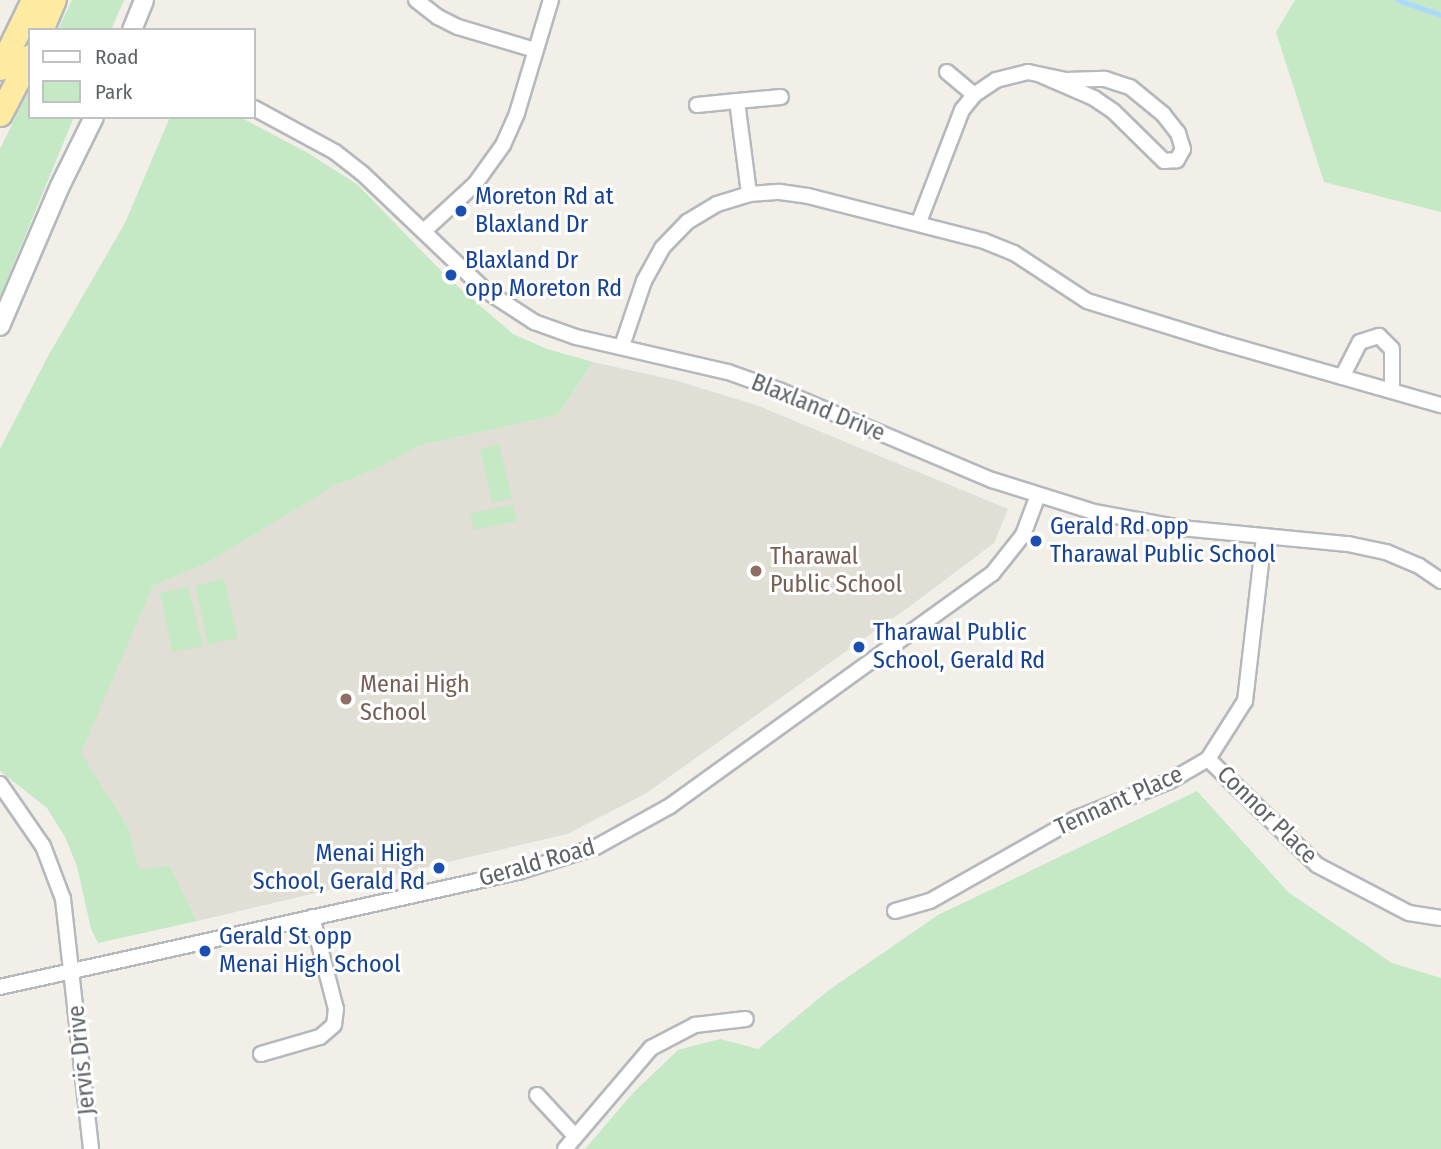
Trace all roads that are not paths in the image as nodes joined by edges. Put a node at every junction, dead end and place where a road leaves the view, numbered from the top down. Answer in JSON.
{"nodes":[{"id":1,"x":33,"y":0,"type":"edge"},
{"id":2,"x":54,"y":0,"type":"edge"},
{"id":3,"x":144,"y":0,"type":"edge"},
{"id":4,"x":416,"y":0,"type":"edge"},
{"id":5,"x":551,"y":0,"type":"edge"},
{"id":6,"x":42,"y":28,"type":"edge"},
{"id":7,"x":133,"y":28,"type":"edge"},
{"id":8,"x":535,"y":50,"type":"junction"},
{"id":9,"x":28,"y":59,"type":"edge"},
{"id":10,"x":0,"y":68,"type":"edge"},
{"id":11,"x":947,"y":72,"type":"dead end"},
{"id":12,"x":1043,"y":76,"type":"junction"},
{"id":13,"x":974,"y":95,"type":"junction"},
{"id":14,"x":781,"y":97,"type":"dead end"},
{"id":15,"x":737,"y":101,"type":"junction"},
{"id":16,"x":697,"y":105,"type":"dead end"},
{"id":17,"x":256,"y":109,"type":"edge"},
{"id":18,"x":0,"y":114,"type":"edge"},
{"id":19,"x":93,"y":119,"type":"edge"},
{"id":20,"x":749,"y":194,"type":"junction"},
{"id":21,"x":919,"y":222,"type":"junction"},
{"id":22,"x":425,"y":230,"type":"junction"},
{"id":23,"x":0,"y":326,"type":"edge"},
{"id":24,"x":622,"y":346,"type":"junction"},
{"id":25,"x":1342,"y":377,"type":"junction"},
{"id":26,"x":1392,"y":390,"type":"junction"},
{"id":27,"x":1441,"y":405,"type":"edge"},
{"id":28,"x":1038,"y":495,"type":"junction"},
{"id":29,"x":1264,"y":536,"type":"junction"},
{"id":30,"x":1441,"y":581,"type":"edge"},
{"id":31,"x":1208,"y":759,"type":"junction"},
{"id":32,"x":0,"y":784,"type":"edge"},
{"id":33,"x":895,"y":911,"type":"dead end"},
{"id":34,"x":312,"y":917,"type":"junction"},
{"id":35,"x":1441,"y":918,"type":"edge"},
{"id":36,"x":72,"y":971,"type":"junction"},
{"id":37,"x":0,"y":987,"type":"edge"},
{"id":38,"x":746,"y":1019,"type":"dead end"},
{"id":39,"x":261,"y":1054,"type":"dead end"},
{"id":40,"x":537,"y":1095,"type":"dead end"},
{"id":41,"x":575,"y":1136,"type":"junction"},
{"id":42,"x":91,"y":1149,"type":"edge"},
{"id":43,"x":565,"y":1149,"type":"edge"}],
"edges":[{"from":1,"to":10,"type":"highway"},
{"from":2,"to":6,"type":"highway"},
{"from":3,"to":7,"type":"street"},
{"from":4,"to":8,"type":"street"},
{"from":5,"to":8,"type":"street"},
{"from":8,"to":22,"type":"street"},
{"from":9,"to":18,"type":"highway"},
{"from":11,"to":13,"type":"street"},
{"from":12,"to":12,"type":"street"},
{"from":12,"to":13,"type":"street"},
{"from":13,"to":21,"type":"street"},
{"from":14,"to":15,"type":"street"},
{"from":15,"to":16,"type":"street"},
{"from":15,"to":20,"type":"street"},
{"from":17,"to":22,"type":"street","name":"Blaxland Drive"},
{"from":19,"to":23,"type":"street"},
{"from":20,"to":21,"type":"street"},
{"from":20,"to":24,"type":"street"},
{"from":21,"to":25,"type":"street"},
{"from":22,"to":24,"type":"street","name":"Blaxland Drive"},
{"from":24,"to":28,"type":"street","name":"Blaxland Drive"},
{"from":25,"to":26,"type":"street"},
{"from":25,"to":26,"type":"street"},
{"from":26,"to":27,"type":"street"},
{"from":28,"to":29,"type":"street","name":"Blaxland Drive"},
{"from":28,"to":34,"type":"street","name":"Gerald Road"},
{"from":29,"to":30,"type":"street","name":"Blaxland Drive"},
{"from":29,"to":31,"type":"street","name":"Tennant Place"},
{"from":31,"to":33,"type":"street","name":"Tennant Place"},
{"from":31,"to":35,"type":"street","name":"Connor Place"},
{"from":32,"to":36,"type":"street","name":"Jervis Drive"},
{"from":34,"to":36,"type":"street","name":"Gerald Road"},
{"from":34,"to":39,"type":"street"},
{"from":36,"to":37,"type":"street","name":"Gerald Road"},
{"from":36,"to":42,"type":"street","name":"Jervis Drive"},
{"from":38,"to":41,"type":"street"},
{"from":40,"to":41,"type":"street"},
{"from":41,"to":43,"type":"street"}]}
